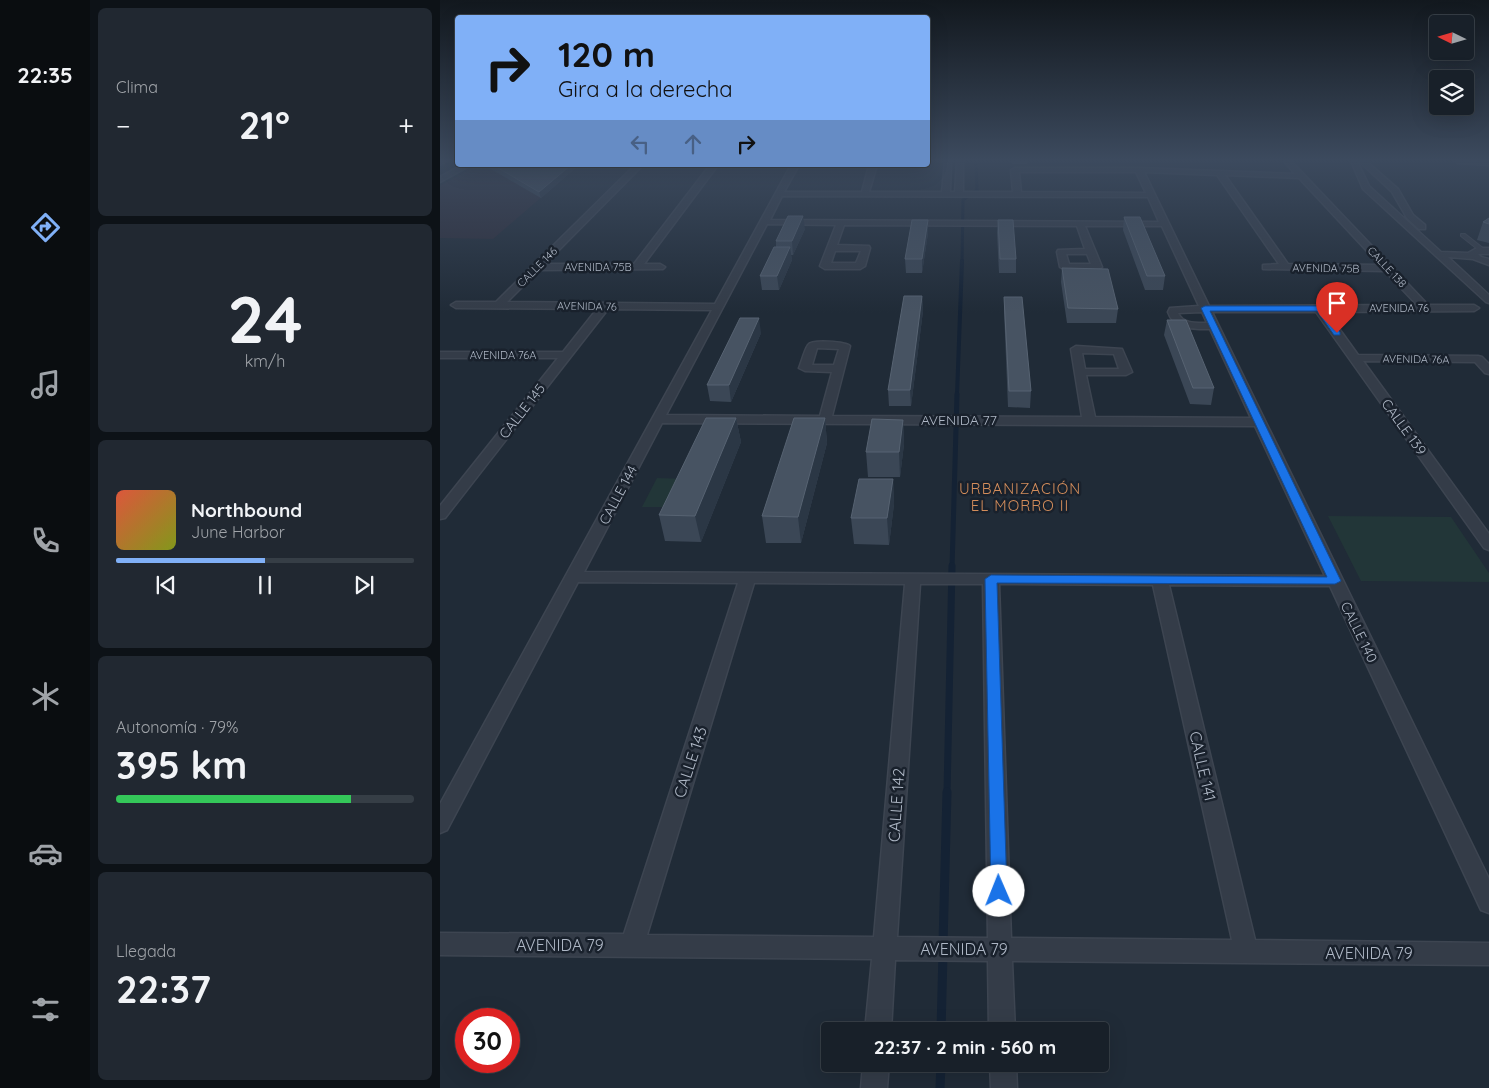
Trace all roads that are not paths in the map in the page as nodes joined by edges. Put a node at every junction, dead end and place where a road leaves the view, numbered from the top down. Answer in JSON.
{"nodes":[{"id":1,"x":592,"y":212,"type":"edge"},
{"id":2,"x":679,"y":212,"type":"edge"},
{"id":3,"x":770,"y":212,"type":"edge"},
{"id":4,"x":1159,"y":212,"type":"edge"},
{"id":5,"x":1246,"y":212,"type":"edge"},
{"id":6,"x":1334,"y":212,"type":"edge"},
{"id":7,"x":1392,"y":212,"type":"edge"},
{"id":8,"x":1408,"y":212,"type":"edge"},
{"id":9,"x":764,"y":222,"type":"junction"},
{"id":10,"x":841,"y":222,"type":"junction"},
{"id":11,"x":1080,"y":224,"type":"junction"},
{"id":12,"x":1164,"y":224,"type":"junction"},
{"id":13,"x":1463,"y":235,"type":"dead end"},
{"id":14,"x":832,"y":248,"type":"dead end"},
{"id":15,"x":1090,"y":251,"type":"dead end"},
{"id":16,"x":1486,"y":251,"type":"edge"},
{"id":17,"x":1438,"y":254,"type":"junction"},
{"id":18,"x":1453,"y":254,"type":"junction"},
{"id":19,"x":1474,"y":256,"type":"junction"},
{"id":20,"x":1489,"y":262,"type":"edge"},
{"id":21,"x":537,"y":267,"type":"junction"},
{"id":22,"x":637,"y":267,"type":"junction"},
{"id":23,"x":660,"y":267,"type":"dead end"},
{"id":24,"x":1266,"y":267,"type":"dead end"},
{"id":25,"x":1284,"y":267,"type":"junction"},
{"id":26,"x":1467,"y":267,"type":"dead end"},
{"id":27,"x":1387,"y":268,"type":"junction"},
{"id":28,"x":1489,"y":300,"type":"edge"},
{"id":29,"x":456,"y":305,"type":"dead end"},
{"id":30,"x":499,"y":305,"type":"junction"},
{"id":31,"x":604,"y":306,"type":"junction"},
{"id":32,"x":718,"y":307,"type":"junction"},
{"id":33,"x":1205,"y":308,"type":"junction"},
{"id":34,"x":1319,"y":308,"type":"junction"},
{"id":35,"x":1425,"y":308,"type":"junction"},
{"id":36,"x":1474,"y":308,"type":"dead end"},
{"id":37,"x":1213,"y":326,"type":"junction"},
{"id":38,"x":440,"y":355,"type":"edge"},
{"id":39,"x":566,"y":355,"type":"junction"},
{"id":40,"x":1355,"y":358,"type":"junction"},
{"id":41,"x":839,"y":368,"type":"dead end"},
{"id":42,"x":1489,"y":371,"type":"edge"},
{"id":43,"x":1080,"y":372,"type":"dead end"},
{"id":44,"x":658,"y":419,"type":"junction"},
{"id":45,"x":825,"y":420,"type":"junction"},
{"id":46,"x":1090,"y":421,"type":"junction"},
{"id":47,"x":1259,"y":422,"type":"junction"},
{"id":48,"x":440,"y":516,"type":"edge"},
{"id":49,"x":1487,"y":541,"type":"edge"},
{"id":50,"x":573,"y":577,"type":"junction"},
{"id":51,"x":748,"y":578,"type":"junction"},
{"id":52,"x":913,"y":578,"type":"junction"},
{"id":53,"x":991,"y":579,"type":"junction"},
{"id":54,"x":1160,"y":580,"type":"junction"},
{"id":55,"x":1335,"y":581,"type":"junction"},
{"id":56,"x":440,"y":824,"type":"edge"},
{"id":57,"x":1489,"y":903,"type":"edge"},
{"id":58,"x":440,"y":944,"type":"edge"},
{"id":59,"x":632,"y":946,"type":"junction"},
{"id":60,"x":885,"y":948,"type":"junction"},
{"id":61,"x":1000,"y":949,"type":"junction"},
{"id":62,"x":1246,"y":952,"type":"junction"},
{"id":63,"x":1489,"y":954,"type":"edge"},
{"id":64,"x":879,"y":1022,"type":"edge"},
{"id":65,"x":1002,"y":1022,"type":"edge"},
{"id":66,"x":875,"y":1072,"type":"edge"},
{"id":67,"x":1003,"y":1072,"type":"edge"},
{"id":68,"x":874,"y":1088,"type":"edge"},
{"id":69,"x":1004,"y":1088,"type":"edge"}],
"edges":[{"from":1,"to":21,"type":"street","name":"CALLE 146"},
{"from":2,"to":22,"type":"street"},
{"from":3,"to":9,"type":"street","name":"CALLE 144"},
{"from":4,"to":12,"type":"street","name":"CALLE 140"},
{"from":5,"to":25,"type":"street"},
{"from":6,"to":27,"type":"street","name":"CALLE 138"},
{"from":7,"to":17,"type":"street"},
{"from":8,"to":18,"type":"street"},
{"from":9,"to":10,"type":"street"},
{"from":9,"to":32,"type":"street","name":"CALLE 144"},
{"from":10,"to":11,"type":"street"},
{"from":10,"to":14,"type":"street"},
{"from":11,"to":12,"type":"street"},
{"from":11,"to":15,"type":"street"},
{"from":12,"to":33,"type":"street","name":"CALLE 140"},
{"from":13,"to":16,"type":"lane"},
{"from":16,"to":19,"type":"street"},
{"from":17,"to":18,"type":"street"},
{"from":17,"to":28,"type":"street"},
{"from":18,"to":19,"type":"street"},
{"from":18,"to":26,"type":"street"},
{"from":19,"to":20,"type":"street"},
{"from":21,"to":22,"type":"street","name":"AVENIDA 75B"},
{"from":21,"to":30,"type":"street","name":"CALLE 146"},
{"from":22,"to":23,"type":"street","name":"AVENIDA 75B"},
{"from":24,"to":25,"type":"street","name":"AVENIDA 75B"},
{"from":25,"to":27,"type":"street","name":"AVENIDA 75B"},
{"from":27,"to":35,"type":"street","name":"CALLE 138"},
{"from":29,"to":30,"type":"street","name":"AVENIDA 76"},
{"from":30,"to":31,"type":"street","name":"AVENIDA 76"},
{"from":31,"to":32,"type":"street","name":"AVENIDA 76"},
{"from":31,"to":39,"type":"street","name":"CALLE 145"},
{"from":32,"to":44,"type":"street","name":"CALLE 144"},
{"from":33,"to":34,"type":"street","name":"AVENIDA 76"},
{"from":33,"to":37,"type":"street","name":"CALLE 140"},
{"from":33,"to":37,"type":"street","name":"AVENIDA 76"},
{"from":34,"to":35,"type":"street","name":"AVENIDA 76"},
{"from":34,"to":40,"type":"street","name":"CALLE 139"},
{"from":35,"to":36,"type":"street","name":"AVENIDA 76"},
{"from":37,"to":47,"type":"street","name":"CALLE 140"},
{"from":38,"to":39,"type":"street","name":"AVENIDA 76A"},
{"from":39,"to":48,"type":"street","name":"CALLE 145"},
{"from":40,"to":42,"type":"street","name":"AVENIDA 76A"},
{"from":40,"to":49,"type":"street","name":"CALLE 139"},
{"from":41,"to":45,"type":"street"},
{"from":43,"to":46,"type":"street"},
{"from":44,"to":45,"type":"street","name":"AVENIDA 77"},
{"from":44,"to":50,"type":"street","name":"CALLE 144"},
{"from":45,"to":46,"type":"street","name":"AVENIDA 77"},
{"from":46,"to":47,"type":"street","name":"AVENIDA 77"},
{"from":47,"to":55,"type":"street","name":"CALLE 140"},
{"from":50,"to":51,"type":"street"},
{"from":50,"to":56,"type":"street","name":"CALLE 144"},
{"from":51,"to":52,"type":"street"},
{"from":51,"to":59,"type":"street","name":"CALLE 143"},
{"from":52,"to":53,"type":"street"},
{"from":52,"to":60,"type":"street","name":"CALLE 142"},
{"from":53,"to":54,"type":"street"},
{"from":53,"to":61,"type":"street"},
{"from":54,"to":55,"type":"street"},
{"from":54,"to":62,"type":"street","name":"CALLE 141"},
{"from":55,"to":57,"type":"street","name":"CALLE 140"},
{"from":58,"to":59,"type":"street","name":"AVENIDA 79"},
{"from":59,"to":60,"type":"street","name":"AVENIDA 79"},
{"from":60,"to":61,"type":"street","name":"AVENIDA 79"},
{"from":60,"to":64,"type":"street","name":"CALLE 142"},
{"from":61,"to":62,"type":"street","name":"AVENIDA 79"},
{"from":61,"to":65,"type":"street"},
{"from":62,"to":63,"type":"street","name":"AVENIDA 79"},
{"from":66,"to":68,"type":"street"},
{"from":67,"to":69,"type":"street"}]}
